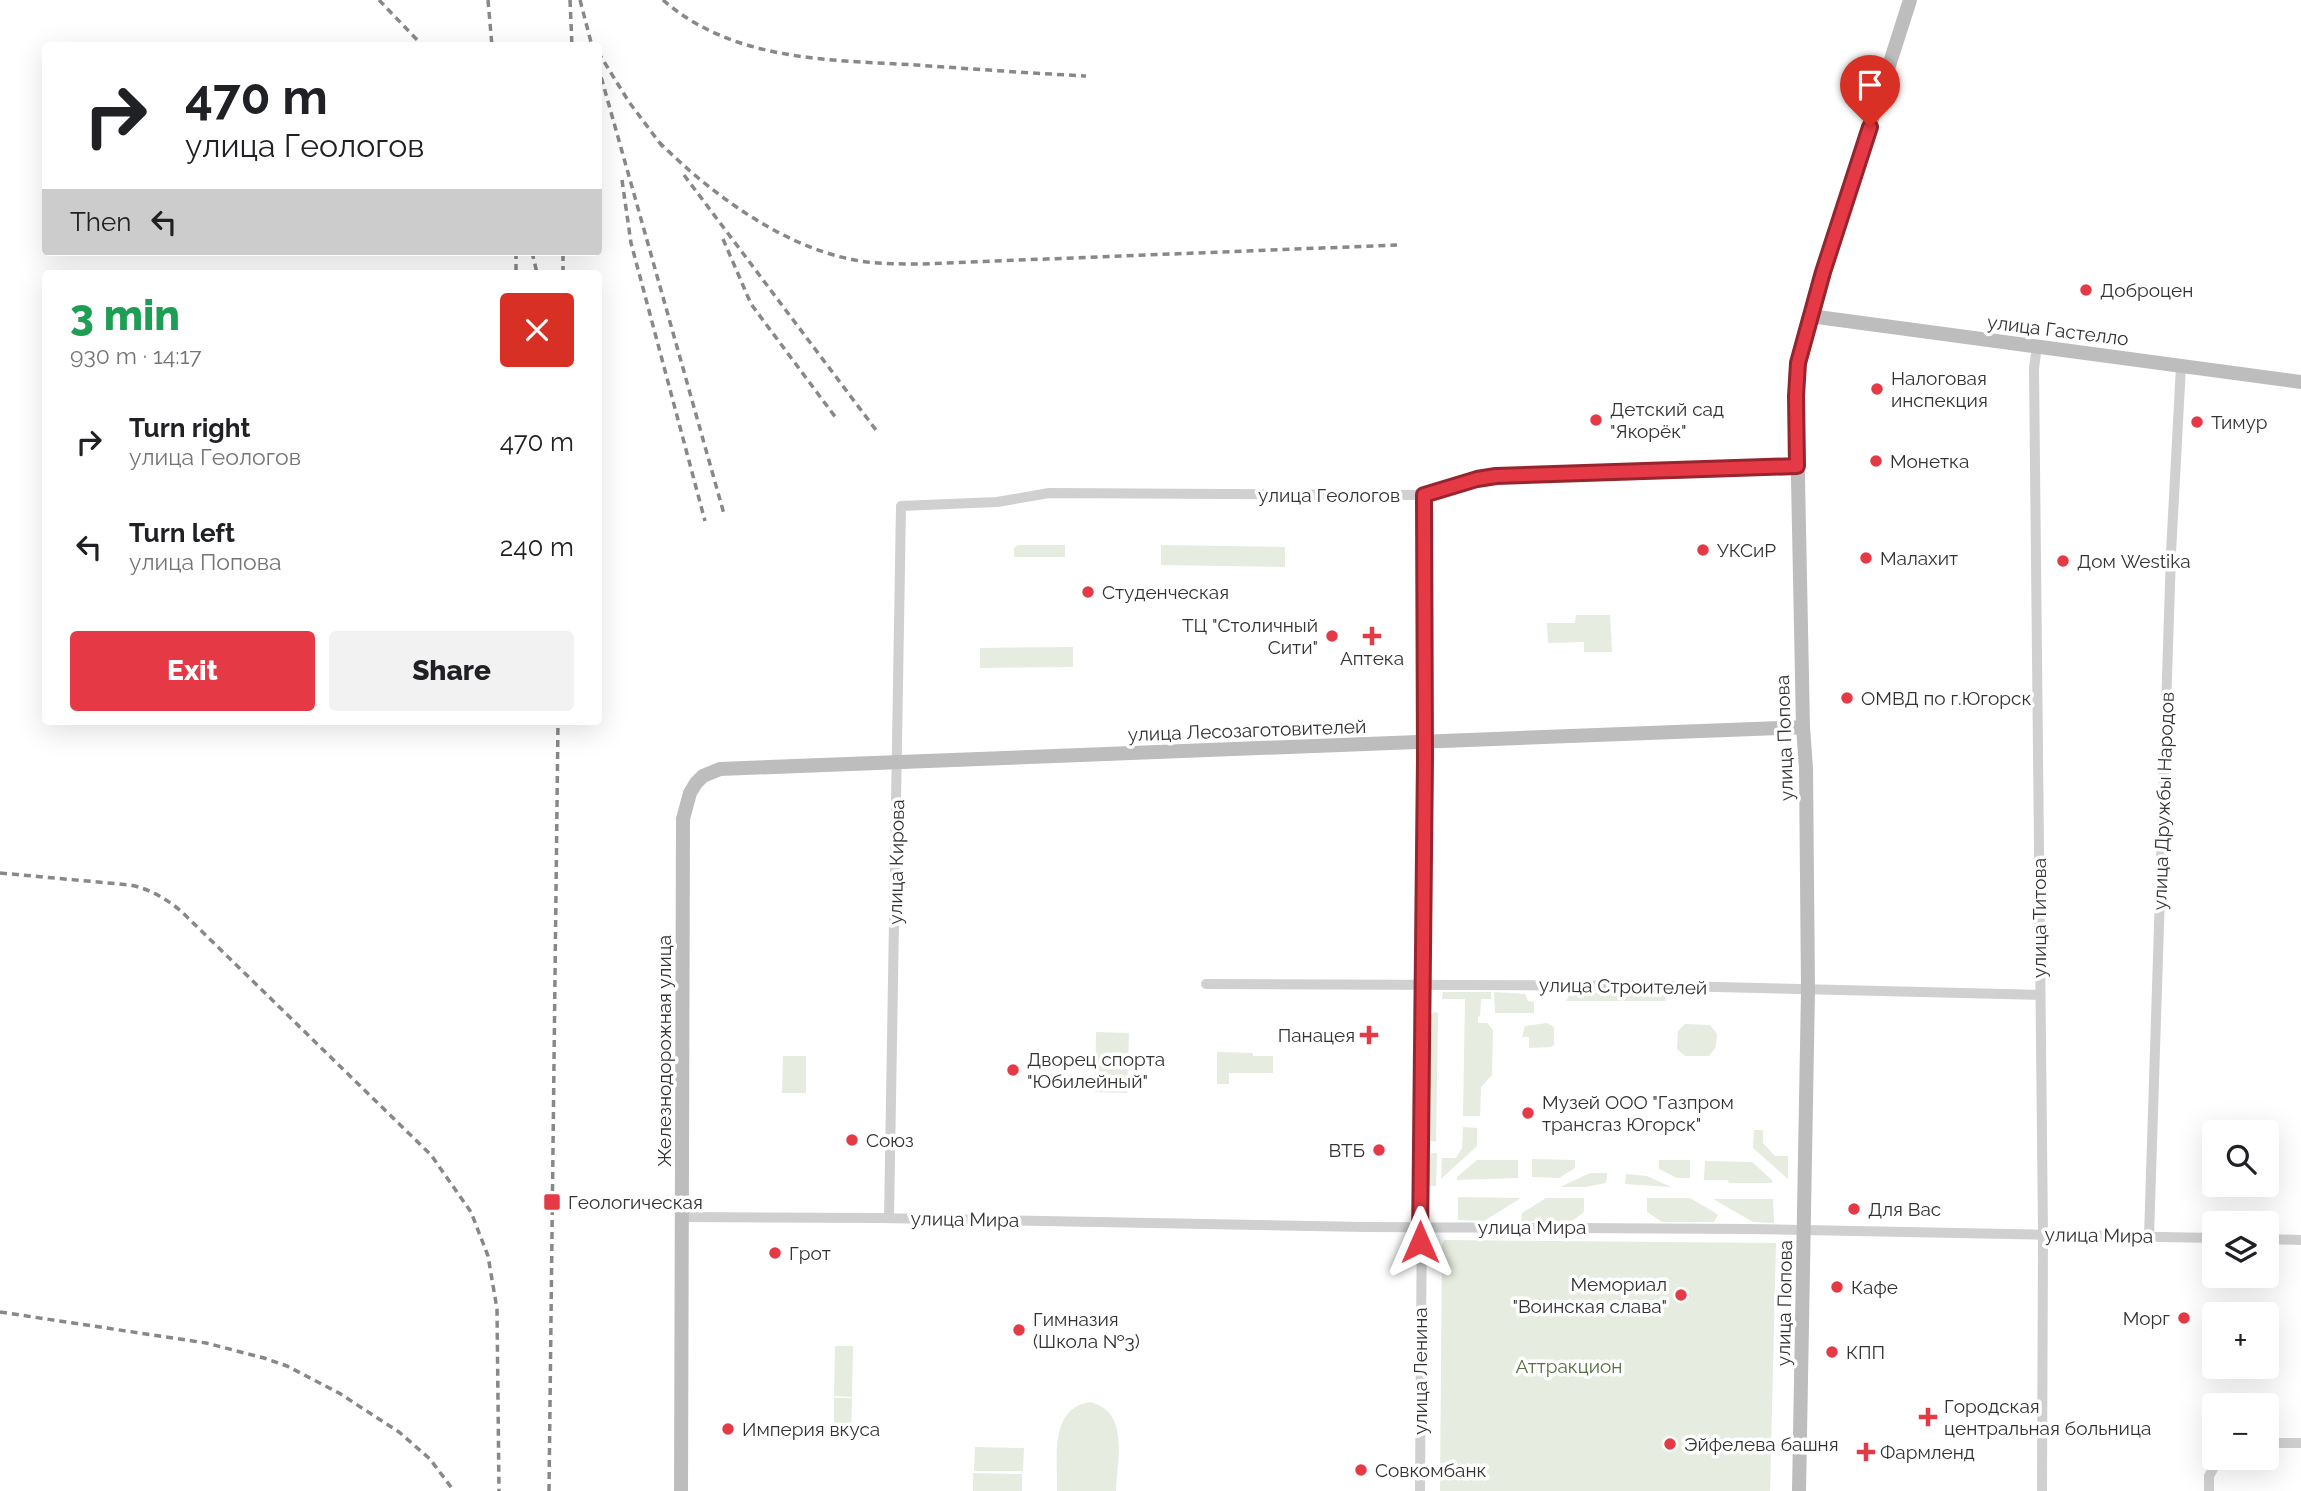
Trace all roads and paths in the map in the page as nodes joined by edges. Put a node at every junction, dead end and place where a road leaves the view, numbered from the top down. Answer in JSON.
{"nodes":[{"id":1,"x":1910,"y":0,"type":"edge"},
{"id":2,"x":1810,"y":316,"type":"junction"},
{"id":3,"x":2037,"y":346,"type":"junction"},
{"id":4,"x":2181,"y":366,"type":"junction"},
{"id":5,"x":2301,"y":382,"type":"edge"},
{"id":6,"x":1797,"y":466,"type":"junction"},
{"id":7,"x":1424,"y":495,"type":"junction"},
{"id":8,"x":901,"y":506,"type":"joint"},
{"id":9,"x":1802,"y":727,"type":"junction"},
{"id":10,"x":1425,"y":742,"type":"junction"},
{"id":11,"x":898,"y":762,"type":"junction"},
{"id":12,"x":696,"y":783,"type":"joint"},
{"id":13,"x":1206,"y":984,"type":"dead end"},
{"id":14,"x":1423,"y":984,"type":"junction"},
{"id":15,"x":1808,"y":990,"type":"junction"},
{"id":16,"x":2040,"y":995,"type":"junction"},
{"id":17,"x":682,"y":1217,"type":"junction"},
{"id":18,"x":889,"y":1218,"type":"junction"},
{"id":19,"x":1420,"y":1227,"type":"junction"},
{"id":20,"x":1804,"y":1230,"type":"junction"},
{"id":21,"x":2043,"y":1234,"type":"junction"},
{"id":22,"x":2149,"y":1237,"type":"junction"},
{"id":23,"x":2202,"y":1238,"type":"edge"},
{"id":24,"x":2279,"y":1239,"type":"edge"},
{"id":25,"x":2301,"y":1240,"type":"edge"},
{"id":26,"x":2279,"y":1443,"type":"edge"},
{"id":27,"x":2301,"y":1443,"type":"edge"},
{"id":28,"x":2212,"y":1470,"type":"edge"},
{"id":29,"x":681,"y":1491,"type":"edge"},
{"id":30,"x":1420,"y":1491,"type":"edge"},
{"id":31,"x":1799,"y":1491,"type":"edge"},
{"id":32,"x":2042,"y":1491,"type":"edge"},
{"id":33,"x":2209,"y":1491,"type":"edge"}],
"edges":[{"from":1,"to":2,"type":"main road","name":"улица Попова"},
{"from":2,"to":3,"type":"main road","name":"улица Гастелло"},
{"from":2,"to":6,"type":"main road","name":"улица Попова"},
{"from":3,"to":4,"type":"main road","name":"улица Гастелло"},
{"from":3,"to":16,"type":"street","name":"улица Титова"},
{"from":4,"to":5,"type":"main road","name":"улица Гастелло"},
{"from":4,"to":22,"type":"street","name":"улица Дружбы Народов"},
{"from":6,"to":7,"type":"street","name":"улица Геологов"},
{"from":6,"to":9,"type":"main road","name":"улица Попова"},
{"from":7,"to":8,"type":"street","name":"улица Геологов"},
{"from":7,"to":10,"type":"street","name":"улица Ленина"},
{"from":8,"to":11,"type":"street","name":"улица Кирова"},
{"from":9,"to":10,"type":"main road","name":"улица Лесозаготовителей"},
{"from":9,"to":15,"type":"main road","name":"улица Попова"},
{"from":10,"to":11,"type":"main road","name":"улица Лесозаготовителей"},
{"from":10,"to":14,"type":"street","name":"улица Ленина"},
{"from":11,"to":12,"type":"main road","name":"улица Лесозаготовителей"},
{"from":11,"to":18,"type":"street","name":"улица Кирова"},
{"from":12,"to":17,"type":"main road","name":"Железнодорожная улица"},
{"from":13,"to":14,"type":"street","name":"улица Строителей"},
{"from":14,"to":15,"type":"street","name":"улица Строителей"},
{"from":14,"to":19,"type":"street","name":"улица Ленина"},
{"from":15,"to":16,"type":"street","name":"улица Строителей"},
{"from":15,"to":20,"type":"main road","name":"улица Попова"},
{"from":16,"to":21,"type":"street","name":"улица Титова"},
{"from":17,"to":18,"type":"street","name":"улица Мира"},
{"from":17,"to":29,"type":"main road","name":"Железнодорожная улица"},
{"from":18,"to":19,"type":"street","name":"улица Мира"},
{"from":19,"to":20,"type":"street","name":"улица Мира"},
{"from":19,"to":30,"type":"street","name":"улица Ленина"},
{"from":20,"to":21,"type":"street","name":"улица Мира"},
{"from":20,"to":31,"type":"main road","name":"улица Попова"},
{"from":21,"to":22,"type":"street","name":"улица Мира"},
{"from":21,"to":32,"type":"street","name":"улица Титова"},
{"from":22,"to":23,"type":"street","name":"улица Мира"},
{"from":24,"to":25,"type":"street"},
{"from":26,"to":27,"type":"street"},
{"from":28,"to":33,"type":"street"}]}
